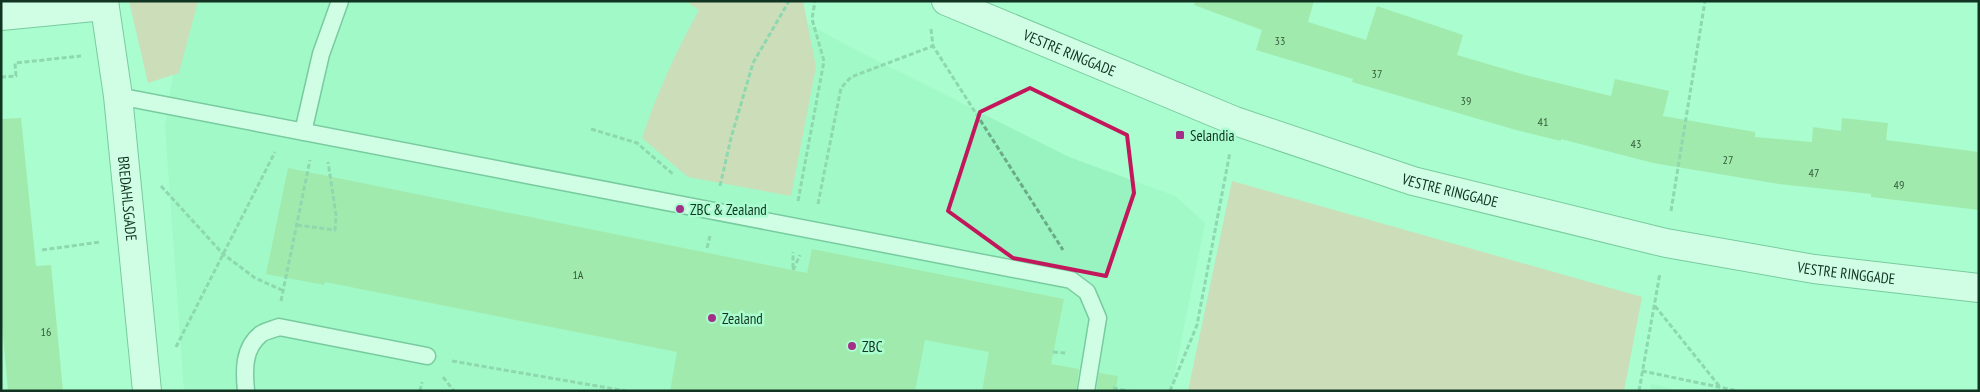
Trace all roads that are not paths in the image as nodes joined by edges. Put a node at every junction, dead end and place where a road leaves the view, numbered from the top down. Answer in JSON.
{"nodes":[{"id":1,"x":340,"y":1,"type":"edge"},
{"id":2,"x":946,"y":1,"type":"edge"},
{"id":3,"x":104,"y":4,"type":"edge"},
{"id":4,"x":1,"y":16,"type":"edge"},
{"id":5,"x":118,"y":96,"type":"junction"},
{"id":6,"x":302,"y":132,"type":"junction"},
{"id":7,"x":1979,"y":288,"type":"edge"},
{"id":8,"x":427,"y":356,"type":"road end"},
{"id":9,"x":147,"y":391,"type":"edge"},
{"id":10,"x":246,"y":391,"type":"edge"},
{"id":11,"x":1086,"y":391,"type":"edge"}],
"edges":[{"from":1,"to":6,"type":"lane"},
{"from":2,"to":7,"type":"street","name":"VESTRE RINGGADE"},
{"from":3,"to":4,"type":"street","name":"BREDAHLSGADE"},
{"from":3,"to":5,"type":"street","name":"BREDAHLSGADE"},
{"from":5,"to":6,"type":"lane"},
{"from":5,"to":9,"type":"street","name":"BREDAHLSGADE"},
{"from":6,"to":11,"type":"lane"},
{"from":8,"to":10,"type":"lane"}]}
